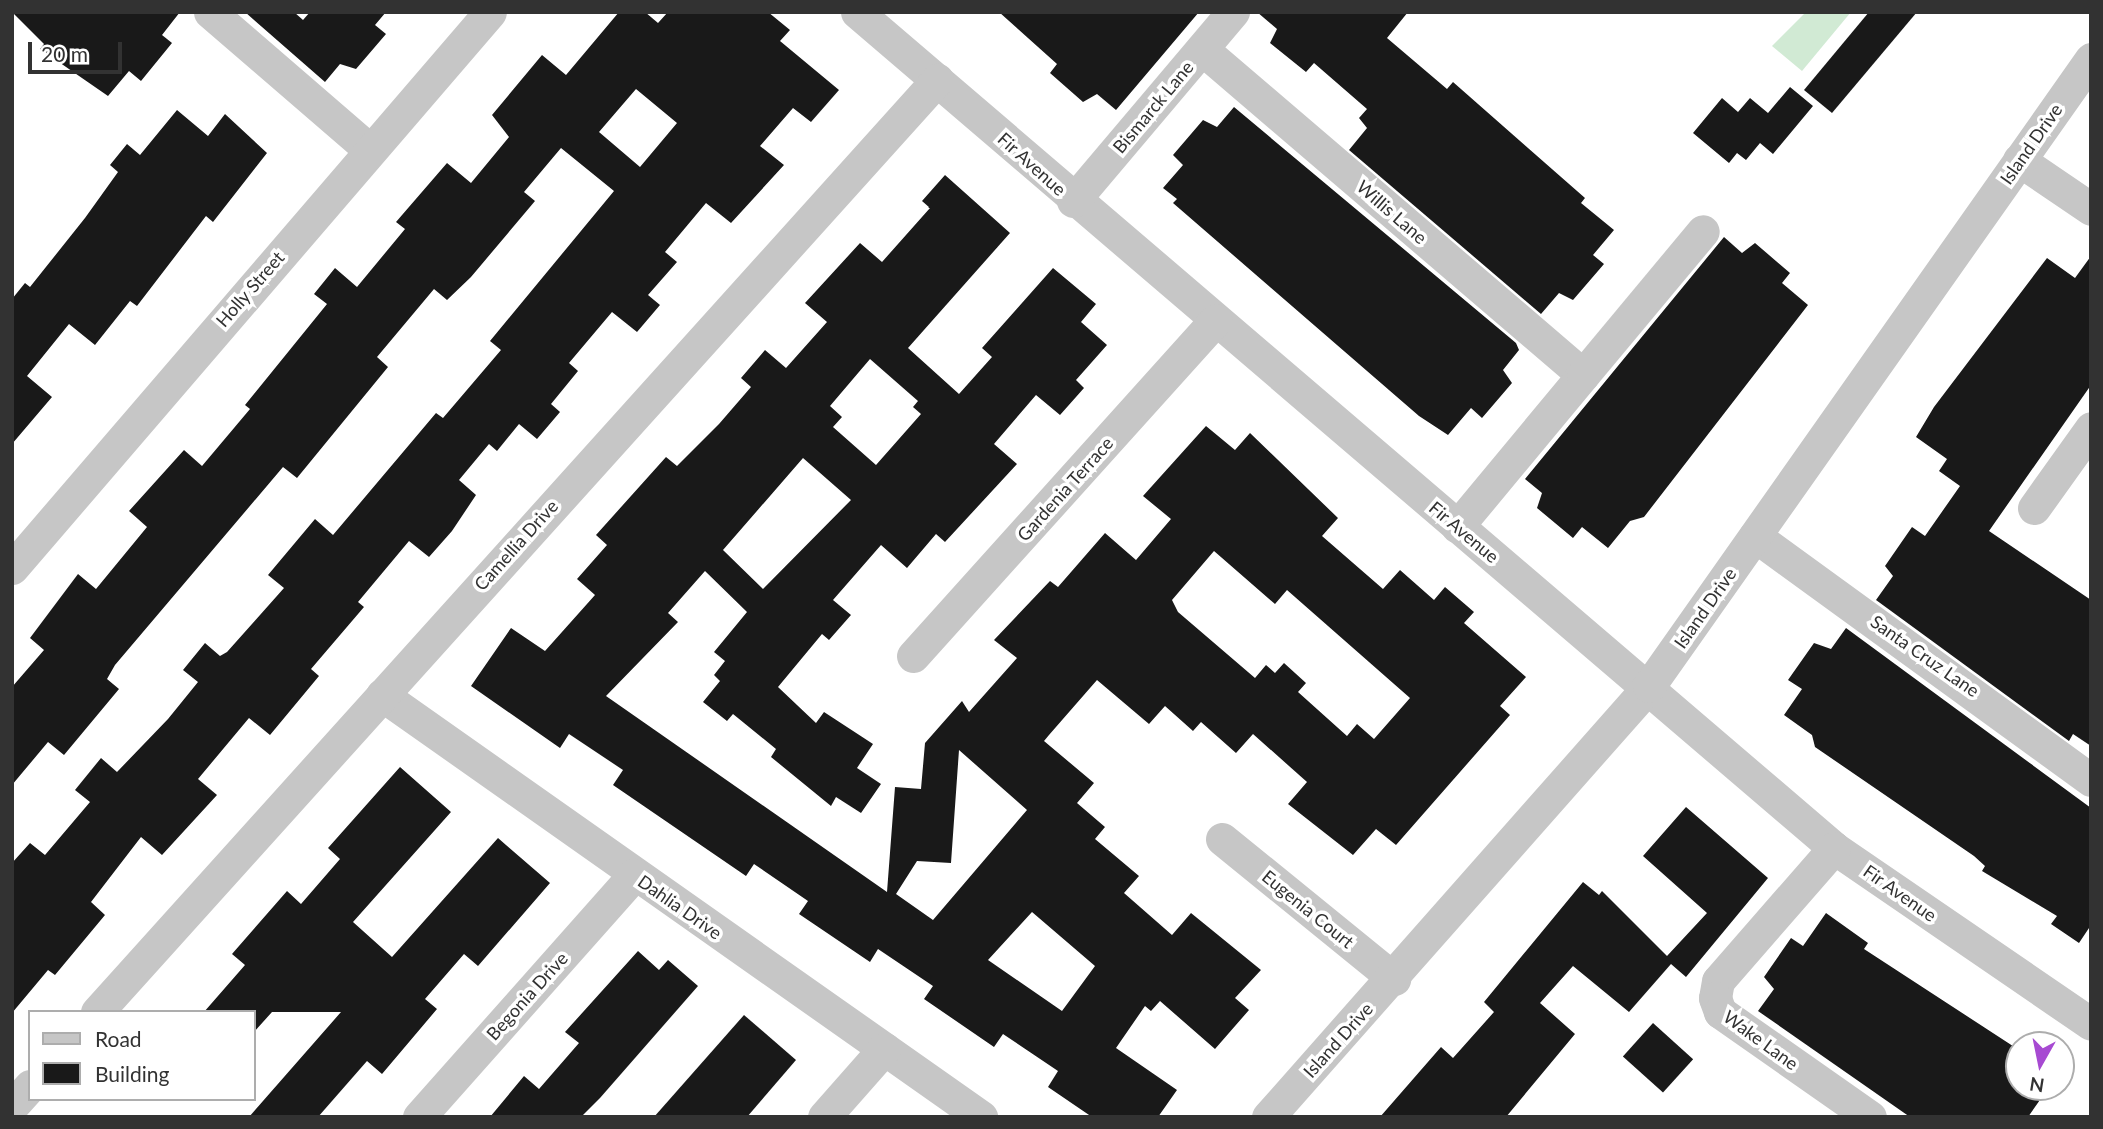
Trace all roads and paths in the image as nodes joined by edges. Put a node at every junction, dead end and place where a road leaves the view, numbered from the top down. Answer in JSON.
{"nodes":[{"id":1,"x":210,"y":12,"type":"edge"},
{"id":2,"x":491,"y":12,"type":"edge"},
{"id":3,"x":857,"y":12,"type":"edge"},
{"id":4,"x":1233,"y":12,"type":"edge"},
{"id":5,"x":1202,"y":49,"type":"junction"},
{"id":6,"x":2091,"y":59,"type":"edge"},
{"id":7,"x":937,"y":80,"type":"junction"},
{"id":8,"x":370,"y":150,"type":"junction"},
{"id":9,"x":2019,"y":160,"type":"junction"},
{"id":10,"x":1073,"y":201,"type":"junction"},
{"id":11,"x":2091,"y":209,"type":"edge"},
{"id":12,"x":1703,"y":231,"type":"dead end"},
{"id":13,"x":1216,"y":320,"type":"junction"},
{"id":14,"x":1583,"y":375,"type":"junction"},
{"id":15,"x":2091,"y":428,"type":"edge"},
{"id":16,"x":2034,"y":508,"type":"dead end"},
{"id":17,"x":1457,"y":527,"type":"junction"},
{"id":18,"x":1755,"y":536,"type":"junction"},
{"id":19,"x":18,"y":550,"type":"edge"},
{"id":20,"x":913,"y":656,"type":"dead end"},
{"id":21,"x":1649,"y":686,"type":"junction"},
{"id":22,"x":382,"y":695,"type":"junction"},
{"id":23,"x":2091,"y":780,"type":"edge"},
{"id":24,"x":1222,"y":839,"type":"dead end"},
{"id":25,"x":1835,"y":848,"type":"junction"},
{"id":26,"x":634,"y":875,"type":"junction"},
{"id":27,"x":1394,"y":979,"type":"junction"},
{"id":28,"x":99,"y":1010,"type":"edge"},
{"id":29,"x":2091,"y":1024,"type":"edge"},
{"id":30,"x":884,"y":1049,"type":"junction"},
{"id":31,"x":28,"y":1088,"type":"edge"},
{"id":32,"x":12,"y":1106,"type":"edge"},
{"id":33,"x":419,"y":1117,"type":"edge"},
{"id":34,"x":824,"y":1117,"type":"edge"},
{"id":35,"x":981,"y":1117,"type":"edge"},
{"id":36,"x":1268,"y":1117,"type":"edge"},
{"id":37,"x":1870,"y":1117,"type":"edge"}],
"edges":[{"from":1,"to":8,"type":"street"},
{"from":2,"to":8,"type":"street","name":"Holly Street"},
{"from":3,"to":7,"type":"street","name":"Fir Avenue"},
{"from":4,"to":5,"type":"street","name":"Bismarck Lane"},
{"from":5,"to":10,"type":"street","name":"Bismarck Lane"},
{"from":5,"to":14,"type":"street","name":"Willis Lane"},
{"from":6,"to":9,"type":"street","name":"Island Drive"},
{"from":7,"to":10,"type":"street","name":"Fir Avenue"},
{"from":7,"to":22,"type":"street","name":"Camellia Drive"},
{"from":8,"to":19,"type":"street","name":"Holly Street"},
{"from":9,"to":11,"type":"street"},
{"from":9,"to":18,"type":"street","name":"Island Drive"},
{"from":10,"to":13,"type":"street","name":"Fir Avenue"},
{"from":12,"to":14,"type":"street"},
{"from":13,"to":17,"type":"street","name":"Fir Avenue"},
{"from":13,"to":20,"type":"street","name":"Gardenia Terrace"},
{"from":14,"to":17,"type":"street"},
{"from":15,"to":16,"type":"street"},
{"from":17,"to":21,"type":"street","name":"Fir Avenue"},
{"from":18,"to":21,"type":"street","name":"Island Drive"},
{"from":18,"to":23,"type":"street","name":"Santa Cruz Lane"},
{"from":21,"to":25,"type":"street","name":"Fir Avenue"},
{"from":21,"to":27,"type":"street","name":"Island Drive"},
{"from":22,"to":26,"type":"street","name":"Dahlia Drive"},
{"from":22,"to":28,"type":"street","name":"Camellia Drive"},
{"from":24,"to":27,"type":"street","name":"Eugenia Court"},
{"from":25,"to":29,"type":"street","name":"Fir Avenue"},
{"from":25,"to":37,"type":"street","name":"Wake Lane"},
{"from":26,"to":30,"type":"street","name":"Dahlia Drive"},
{"from":26,"to":33,"type":"street","name":"Begonia Drive"},
{"from":27,"to":36,"type":"street","name":"Island Drive"},
{"from":30,"to":34,"type":"street"},
{"from":30,"to":35,"type":"street","name":"Dahlia Drive"},
{"from":31,"to":32,"type":"street"}]}
